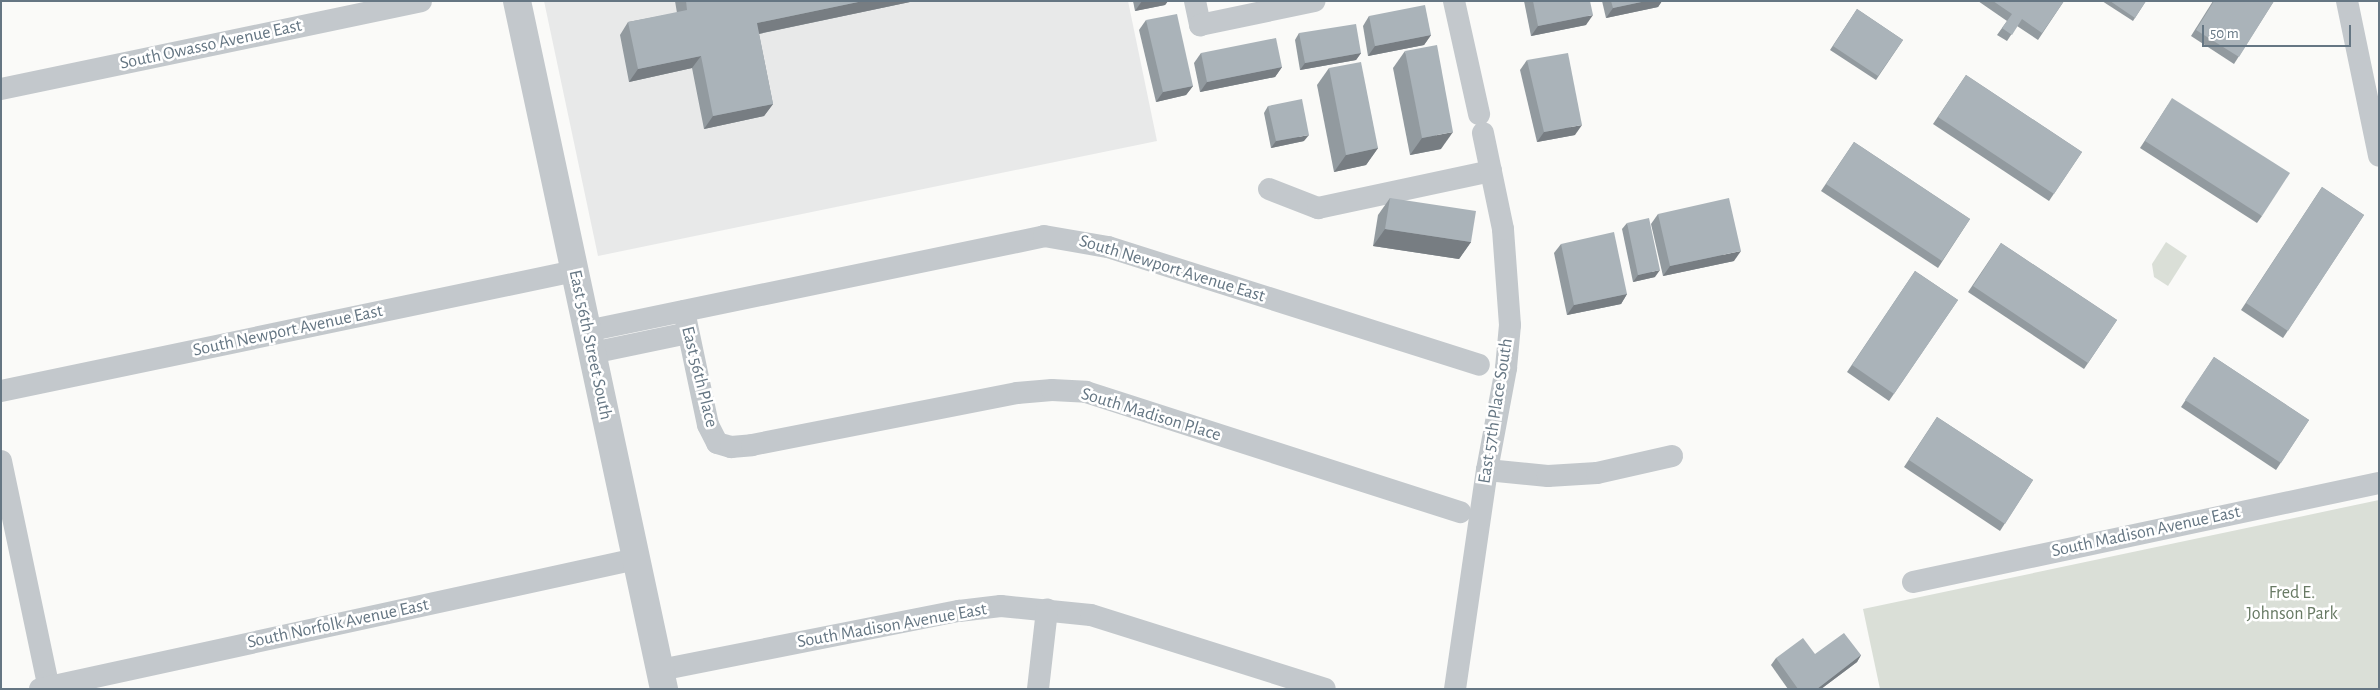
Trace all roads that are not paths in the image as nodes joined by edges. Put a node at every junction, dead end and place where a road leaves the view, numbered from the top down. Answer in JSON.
{"nodes":[{"id":1,"x":421,"y":1,"type":"edge"},
{"id":2,"x":518,"y":1,"type":"edge"},
{"id":3,"x":1195,"y":1,"type":"edge"},
{"id":4,"x":1315,"y":1,"type":"edge"},
{"id":5,"x":1454,"y":1,"type":"edge"},
{"id":6,"x":2348,"y":1,"type":"edge"},
{"id":7,"x":1,"y":89,"type":"edge"},
{"id":8,"x":2379,"y":156,"type":"edge"},
{"id":9,"x":1491,"y":171,"type":"junction"},
{"id":10,"x":1269,"y":189,"type":"dead end"},
{"id":11,"x":575,"y":271,"type":"junction"},
{"id":12,"x":684,"y":311,"type":"junction"},
{"id":13,"x":688,"y":333,"type":"junction"},
{"id":14,"x":589,"y":342,"type":"junction"},
{"id":15,"x":1479,"y":365,"type":"dead end"},
{"id":16,"x":1,"y":391,"type":"edge"},
{"id":17,"x":717,"y":443,"type":"joint"},
{"id":18,"x":1672,"y":456,"type":"dead end"},
{"id":19,"x":1,"y":461,"type":"edge"},
{"id":20,"x":1487,"y":470,"type":"junction"},
{"id":21,"x":2379,"y":483,"type":"edge"},
{"id":22,"x":1460,"y":512,"type":"dead end"},
{"id":23,"x":636,"y":559,"type":"junction"},
{"id":24,"x":1913,"y":582,"type":"dead end"},
{"id":25,"x":1047,"y":610,"type":"junction"},
{"id":26,"x":662,"y":680,"type":"edge"},
{"id":27,"x":46,"y":688,"type":"edge"},
{"id":28,"x":1318,"y":688,"type":"edge"},
{"id":29,"x":1038,"y":689,"type":"edge"},
{"id":30,"x":1454,"y":689,"type":"edge"}],
"edges":[{"from":1,"to":7,"type":"street","name":"South Owasso Avenue East"},
{"from":2,"to":11,"type":"street","name":"East 56th Street South"},
{"from":3,"to":4,"type":"street"},
{"from":5,"to":9,"type":"street","name":"East 57th Place South"},
{"from":6,"to":8,"type":"street"},
{"from":9,"to":10,"type":"street"},
{"from":9,"to":20,"type":"street","name":"East 57th Place South"},
{"from":11,"to":14,"type":"street","name":"East 56th Street South"},
{"from":11,"to":16,"type":"street","name":"South Newport Avenue East"},
{"from":12,"to":13,"type":"street","name":"East 56th Place"},
{"from":12,"to":14,"type":"street","name":"South Newport Avenue East"},
{"from":12,"to":15,"type":"street","name":"South Newport Avenue East"},
{"from":13,"to":14,"type":"street"},
{"from":13,"to":17,"type":"street","name":"East 56th Place"},
{"from":14,"to":23,"type":"street","name":"East 56th Street South"},
{"from":17,"to":22,"type":"street","name":"South Madison Place"},
{"from":18,"to":20,"type":"street"},
{"from":19,"to":27,"type":"street"},
{"from":20,"to":30,"type":"street","name":"East 57th Place South"},
{"from":21,"to":24,"type":"street","name":"South Madison Avenue East"},
{"from":23,"to":26,"type":"street","name":"East 56th Street South"},
{"from":23,"to":27,"type":"street","name":"South Norfolk Avenue East"},
{"from":25,"to":26,"type":"street","name":"South Madison Avenue East"},
{"from":25,"to":28,"type":"street","name":"South Madison Avenue East"},
{"from":25,"to":29,"type":"street"}]}
